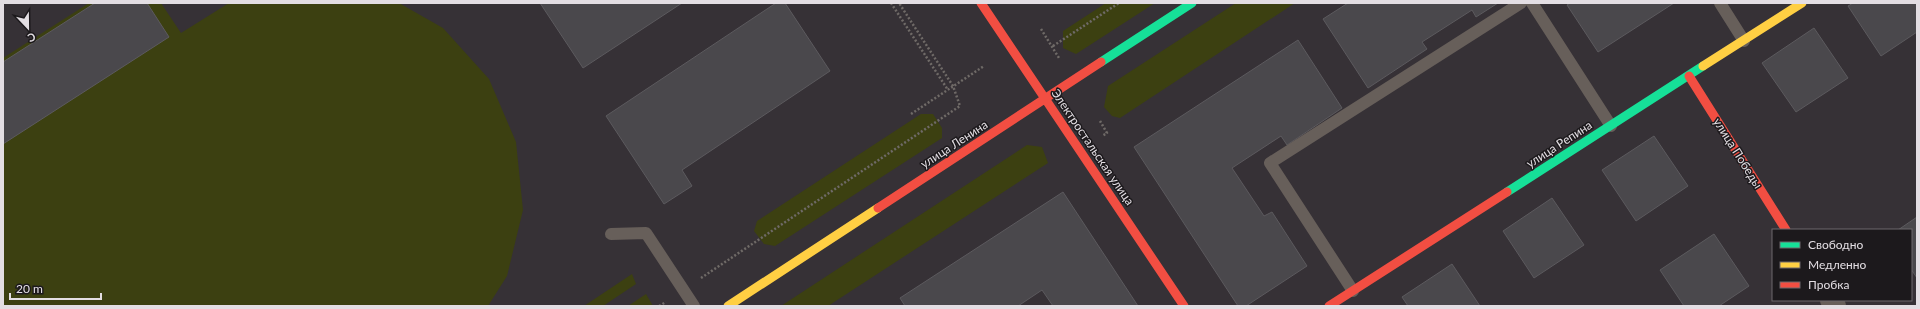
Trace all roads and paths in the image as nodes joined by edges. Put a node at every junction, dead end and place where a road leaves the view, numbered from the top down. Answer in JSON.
{"nodes":[{"id":1,"x":891,"y":3,"type":"edge"},
{"id":2,"x":899,"y":3,"type":"edge"},
{"id":3,"x":981,"y":3,"type":"edge"},
{"id":4,"x":1119,"y":3,"type":"edge"},
{"id":5,"x":1192,"y":3,"type":"edge"},
{"id":6,"x":1521,"y":3,"type":"edge"},
{"id":7,"x":1532,"y":3,"type":"edge"},
{"id":8,"x":1720,"y":3,"type":"edge"},
{"id":9,"x":1802,"y":3,"type":"edge"},
{"id":10,"x":1041,"y":29,"type":"dead end"},
{"id":11,"x":1744,"y":40,"type":"junction"},
{"id":12,"x":1053,"y":46,"type":"junction"},
{"id":13,"x":1060,"y":59,"type":"dead end"},
{"id":14,"x":984,"y":66,"type":"dead end"},
{"id":15,"x":1689,"y":76,"type":"junction"},
{"id":16,"x":953,"y":86,"type":"junction"},
{"id":17,"x":948,"y":90,"type":"junction"},
{"id":18,"x":1046,"y":98,"type":"junction"},
{"id":19,"x":911,"y":114,"type":"dead end"},
{"id":20,"x":1100,"y":121,"type":"dead end"},
{"id":21,"x":1610,"y":126,"type":"junction"},
{"id":22,"x":1107,"y":132,"type":"dead end"},
{"id":23,"x":1785,"y":229,"type":"edge"},
{"id":24,"x":611,"y":234,"type":"dead end"},
{"id":25,"x":684,"y":290,"type":"junction"},
{"id":26,"x":1352,"y":291,"type":"junction"},
{"id":27,"x":659,"y":306,"type":"edge"},
{"id":28,"x":694,"y":306,"type":"edge"},
{"id":29,"x":728,"y":306,"type":"edge"},
{"id":30,"x":1184,"y":306,"type":"edge"},
{"id":31,"x":1329,"y":306,"type":"edge"}],
"edges":[{"from":1,"to":17,"type":"path"},
{"from":2,"to":16,"type":"path"},
{"from":3,"to":18,"type":"street","name":"Электростальская улица"},
{"from":4,"to":12,"type":"path"},
{"from":5,"to":18,"type":"street","name":"улица Ленина"},
{"from":6,"to":26,"type":"lane"},
{"from":7,"to":21,"type":"lane"},
{"from":8,"to":11,"type":"lane"},
{"from":9,"to":11,"type":"street","name":"улица Репина"},
{"from":10,"to":12,"type":"path"},
{"from":11,"to":15,"type":"street","name":"улица Репина"},
{"from":12,"to":13,"type":"path"},
{"from":14,"to":16,"type":"path"},
{"from":15,"to":21,"type":"street","name":"улица Репина"},
{"from":15,"to":23,"type":"street","name":"улица Победы"},
{"from":16,"to":17,"type":"path"},
{"from":16,"to":25,"type":"path"},
{"from":17,"to":19,"type":"path"},
{"from":18,"to":29,"type":"street","name":"улица Ленина"},
{"from":18,"to":30,"type":"street","name":"Электростальская улица"},
{"from":20,"to":22,"type":"path"},
{"from":21,"to":26,"type":"street","name":"улица Репина"},
{"from":24,"to":25,"type":"lane"},
{"from":25,"to":27,"type":"path"},
{"from":25,"to":28,"type":"lane"},
{"from":26,"to":31,"type":"street","name":"улица Репина"}]}
